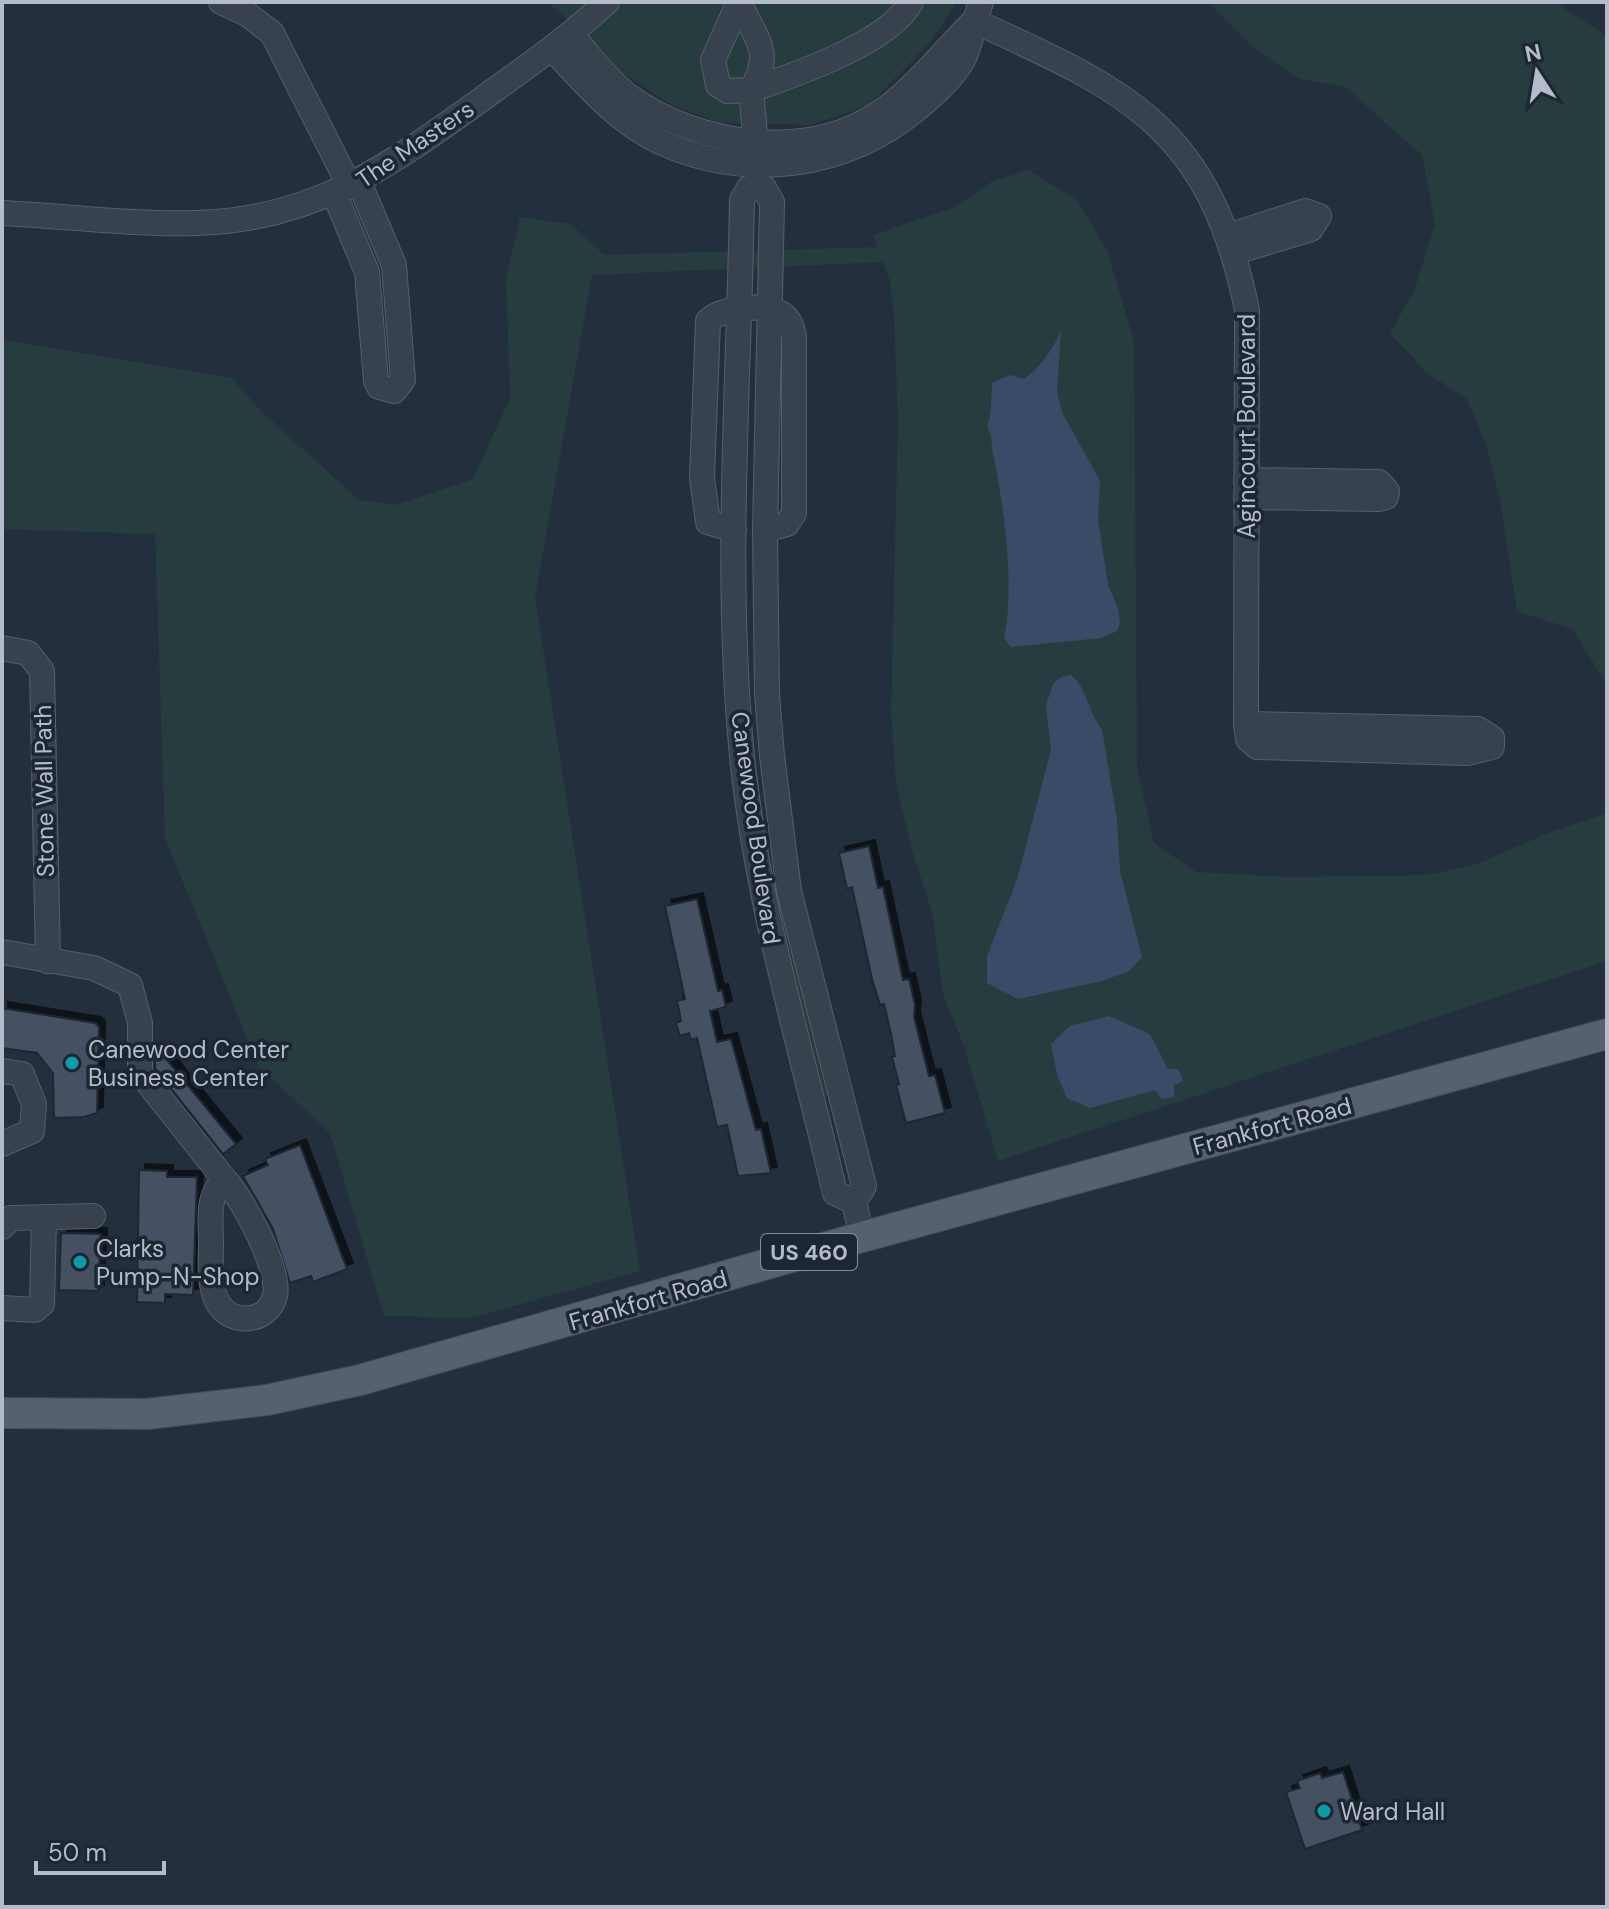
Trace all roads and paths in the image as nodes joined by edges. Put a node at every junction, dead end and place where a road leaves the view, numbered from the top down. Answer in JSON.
{"nodes":[{"id":1,"x":221,"y":2,"type":"edge"},
{"id":2,"x":607,"y":2,"type":"edge"},
{"id":3,"x":911,"y":2,"type":"edge"},
{"id":4,"x":739,"y":3,"type":"edge"},
{"id":5,"x":978,"y":12,"type":"edge"},
{"id":6,"x":561,"y":42,"type":"junction"},
{"id":7,"x":751,"y":90,"type":"junction"},
{"id":8,"x":757,"y":165,"type":"junction"},
{"id":9,"x":347,"y":187,"type":"junction"},
{"id":10,"x":2,"y":213,"type":"edge"},
{"id":11,"x":738,"y":309,"type":"junction"},
{"id":12,"x":768,"y":311,"type":"junction"},
{"id":13,"x":734,"y":530,"type":"junction"},
{"id":14,"x":2,"y":648,"type":"edge"},
{"id":15,"x":1246,"y":724,"type":"junction"},
{"id":16,"x":2,"y":952,"type":"edge"},
{"id":17,"x":48,"y":961,"type":"junction"},
{"id":18,"x":1607,"y":1034,"type":"edge"},
{"id":19,"x":2,"y":1071,"type":"edge"},
{"id":20,"x":2,"y":1144,"type":"edge"},
{"id":21,"x":225,"y":1180,"type":"junction"},
{"id":22,"x":854,"y":1202,"type":"junction"},
{"id":23,"x":93,"y":1216,"type":"dead end"},
{"id":24,"x":44,"y":1217,"type":"junction"},
{"id":25,"x":2,"y":1227,"type":"edge"},
{"id":26,"x":862,"y":1237,"type":"junction"},
{"id":27,"x":2,"y":1308,"type":"edge"},
{"id":28,"x":2,"y":1413,"type":"edge"}],
"edges":[{"from":1,"to":9,"type":"street"},
{"from":2,"to":6,"type":"street","name":"The Masters"},
{"from":3,"to":7,"type":"street"},
{"from":4,"to":7,"type":"street"},
{"from":4,"to":7,"type":"street"},
{"from":5,"to":8,"type":"street"},
{"from":5,"to":15,"type":"street","name":"Agincourt Boulevard"},
{"from":6,"to":8,"type":"street"},
{"from":6,"to":9,"type":"street","name":"The Masters"},
{"from":7,"to":8,"type":"street"},
{"from":8,"to":11,"type":"street","name":"Canewood Boulevard"},
{"from":8,"to":12,"type":"street","name":"Canewood Boulevard"},
{"from":9,"to":9,"type":"street"},
{"from":9,"to":10,"type":"street","name":"The Masters"},
{"from":11,"to":12,"type":"street"},
{"from":11,"to":13,"type":"street","name":"Canewood Boulevard"},
{"from":11,"to":13,"type":"street"},
{"from":12,"to":22,"type":"street","name":"Canewood Boulevard"},
{"from":13,"to":22,"type":"street","name":"Canewood Boulevard"},
{"from":14,"to":17,"type":"street","name":"Stone Wall Path"},
{"from":15,"to":15,"type":"street"},
{"from":16,"to":17,"type":"street"},
{"from":17,"to":21,"type":"street"},
{"from":18,"to":26,"type":"main road","name":"Frankfort Road","number":"US 460"},
{"from":19,"to":20,"type":"street"},
{"from":21,"to":21,"type":"street"},
{"from":22,"to":26,"type":"street","name":"Canewood Boulevard"},
{"from":23,"to":24,"type":"street"},
{"from":24,"to":25,"type":"street"},
{"from":24,"to":27,"type":"street"},
{"from":26,"to":28,"type":"main road","name":"Frankfort Road","number":"US 460"}]}
